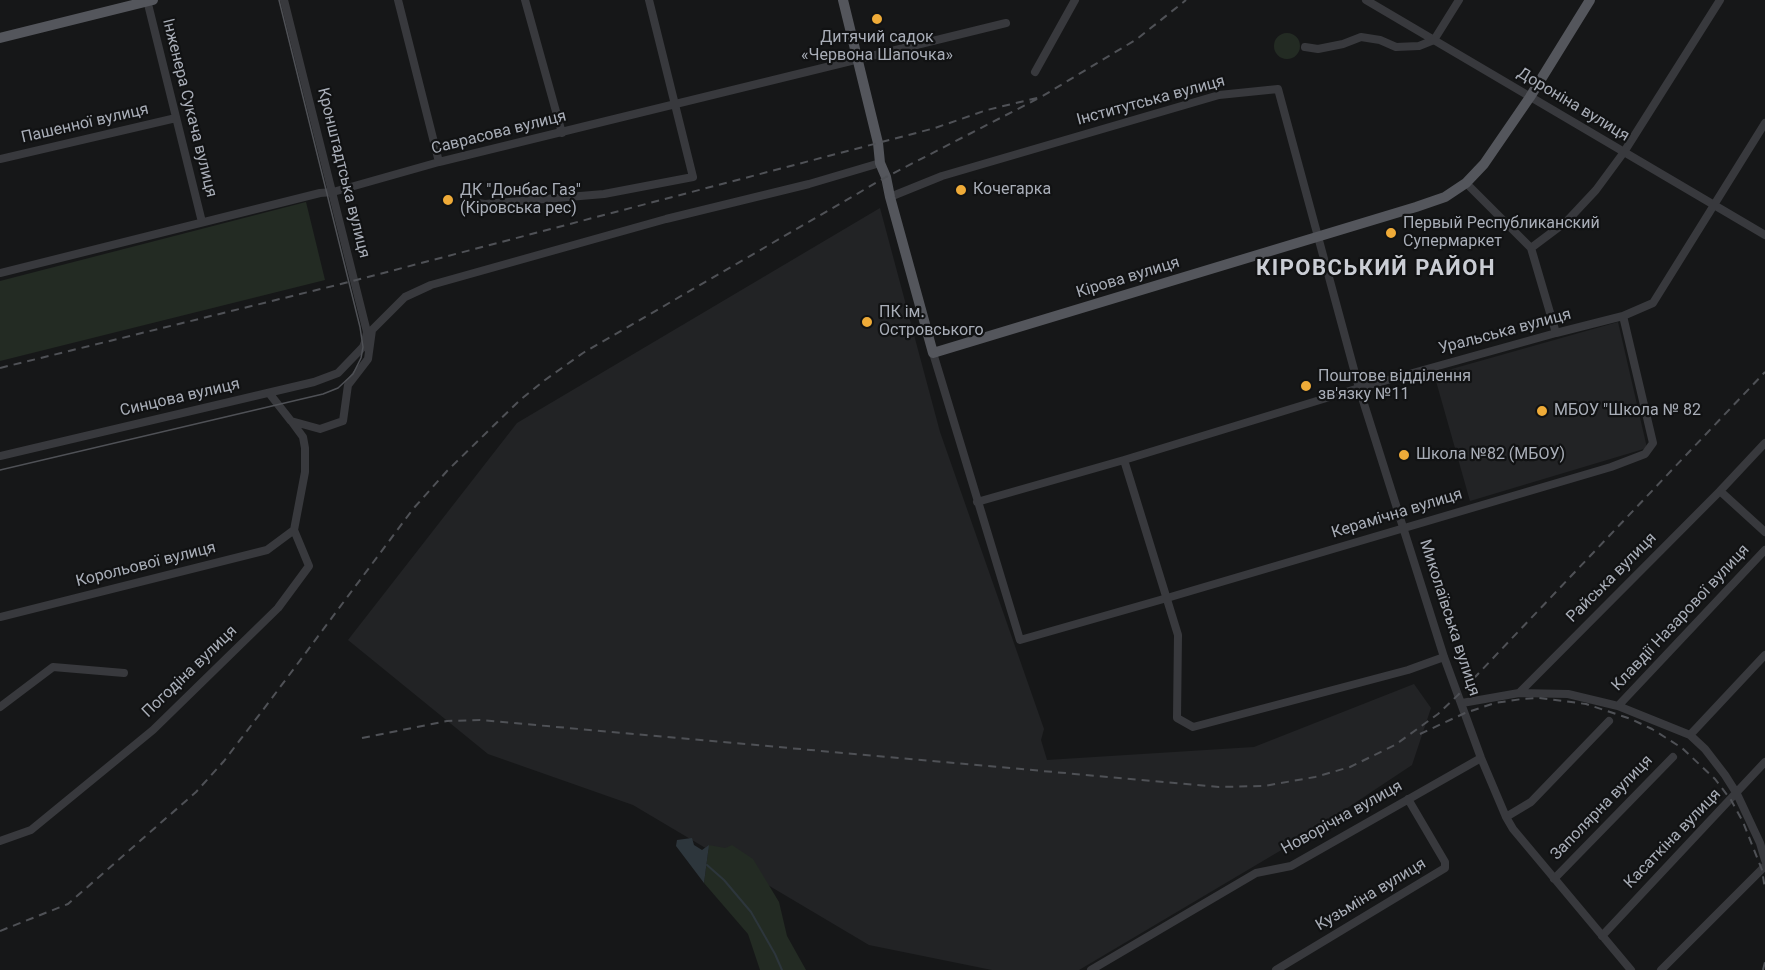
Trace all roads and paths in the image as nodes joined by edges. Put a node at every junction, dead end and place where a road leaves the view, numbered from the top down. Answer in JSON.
{"nodes":[{"id":1,"x":150,"y":0,"type":"edge"},
{"id":2,"x":284,"y":0,"type":"edge"},
{"id":3,"x":398,"y":0,"type":"edge"},
{"id":4,"x":525,"y":0,"type":"edge"},
{"id":5,"x":649,"y":0,"type":"edge"},
{"id":6,"x":843,"y":0,"type":"edge"},
{"id":7,"x":1075,"y":0,"type":"edge"},
{"id":8,"x":1366,"y":0,"type":"edge"},
{"id":9,"x":1459,"y":0,"type":"edge"},
{"id":10,"x":1590,"y":0,"type":"edge"},
{"id":11,"x":1720,"y":0,"type":"edge"},
{"id":12,"x":1006,"y":23,"type":"dead end"},
{"id":13,"x":0,"y":38,"type":"edge"},
{"id":14,"x":1434,"y":40,"type":"junction"},
{"id":15,"x":1305,"y":47,"type":"dead end"},
{"id":16,"x":857,"y":60,"type":"junction"},
{"id":17,"x":1035,"y":72,"type":"dead end"},
{"id":18,"x":1530,"y":97,"type":"junction"},
{"id":19,"x":675,"y":105,"type":"junction"},
{"id":20,"x":176,"y":118,"type":"junction"},
{"id":21,"x":1765,"y":123,"type":"edge"},
{"id":22,"x":562,"y":132,"type":"junction"},
{"id":23,"x":1624,"y":152,"type":"junction"},
{"id":24,"x":0,"y":159,"type":"edge"},
{"id":25,"x":439,"y":162,"type":"junction"},
{"id":26,"x":880,"y":163,"type":"junction"},
{"id":27,"x":1466,"y":183,"type":"junction"},
{"id":28,"x":333,"y":192,"type":"junction"},
{"id":29,"x":890,"y":197,"type":"junction"},
{"id":30,"x":478,"y":203,"type":"dead end"},
{"id":31,"x":1714,"y":205,"type":"junction"},
{"id":32,"x":202,"y":222,"type":"junction"},
{"id":33,"x":1765,"y":235,"type":"edge"},
{"id":34,"x":1318,"y":236,"type":"junction"},
{"id":35,"x":1531,"y":248,"type":"junction"},
{"id":36,"x":0,"y":273,"type":"edge"},
{"id":37,"x":1623,"y":316,"type":"junction"},
{"id":38,"x":1556,"y":333,"type":"junction"},
{"id":39,"x":358,"y":352,"type":"joint"},
{"id":40,"x":933,"y":353,"type":"junction"},
{"id":41,"x":1359,"y":388,"type":"junction"},
{"id":42,"x":269,"y":393,"type":"junction"},
{"id":43,"x":291,"y":421,"type":"junction"},
{"id":44,"x":1765,"y":442,"type":"edge"},
{"id":45,"x":0,"y":456,"type":"edge"},
{"id":46,"x":1124,"y":460,"type":"junction"},
{"id":47,"x":1720,"y":491,"type":"junction"},
{"id":48,"x":977,"y":502,"type":"junction"},
{"id":49,"x":1403,"y":529,"type":"junction"},
{"id":50,"x":294,"y":530,"type":"junction"},
{"id":51,"x":1765,"y":532,"type":"edge"},
{"id":52,"x":1765,"y":550,"type":"edge"},
{"id":53,"x":1167,"y":598,"type":"junction"},
{"id":54,"x":0,"y":616,"type":"edge"},
{"id":55,"x":1765,"y":655,"type":"edge"},
{"id":56,"x":1444,"y":657,"type":"junction"},
{"id":57,"x":124,"y":672,"type":"dead end"},
{"id":58,"x":1519,"y":693,"type":"junction"},
{"id":59,"x":1461,"y":703,"type":"junction"},
{"id":60,"x":1618,"y":706,"type":"junction"},
{"id":61,"x":0,"y":707,"type":"edge"},
{"id":62,"x":1609,"y":721,"type":"dead end"},
{"id":63,"x":1690,"y":735,"type":"junction"},
{"id":64,"x":1673,"y":757,"type":"dead end"},
{"id":65,"x":1481,"y":758,"type":"junction"},
{"id":66,"x":1765,"y":762,"type":"edge"},
{"id":67,"x":1737,"y":794,"type":"junction"},
{"id":68,"x":1408,"y":799,"type":"junction"},
{"id":69,"x":1506,"y":818,"type":"junction"},
{"id":70,"x":0,"y":841,"type":"edge"},
{"id":71,"x":1765,"y":860,"type":"edge"},
{"id":72,"x":1765,"y":866,"type":"edge"},
{"id":73,"x":1554,"y":879,"type":"junction"},
{"id":74,"x":1602,"y":936,"type":"junction"},
{"id":75,"x":1090,"y":970,"type":"edge"},
{"id":76,"x":1276,"y":970,"type":"edge"},
{"id":77,"x":1631,"y":970,"type":"edge"},
{"id":78,"x":1661,"y":970,"type":"edge"}],
"edges":[{"from":1,"to":13,"type":"main road"},
{"from":1,"to":20,"type":"street","name":"Інженера Сукача вулиця"},
{"from":2,"to":28,"type":"street","name":"Кронштадтська вулиця"},
{"from":3,"to":25,"type":"street"},
{"from":4,"to":22,"type":"street"},
{"from":5,"to":19,"type":"street"},
{"from":6,"to":16,"type":"main road"},
{"from":7,"to":17,"type":"street"},
{"from":8,"to":14,"type":"street","name":"Дороніна вулиця"},
{"from":9,"to":14,"type":"street"},
{"from":10,"to":18,"type":"main road","name":"Кірова вулиця"},
{"from":11,"to":23,"type":"street"},
{"from":12,"to":16,"type":"street","name":"Саврасова вулиця"},
{"from":14,"to":15,"type":"street"},
{"from":14,"to":18,"type":"street","name":"Дороніна вулиця"},
{"from":16,"to":19,"type":"street","name":"Саврасова вулиця"},
{"from":16,"to":26,"type":"main road"},
{"from":18,"to":23,"type":"street","name":"Дороніна вулиця"},
{"from":18,"to":27,"type":"main road","name":"Кірова вулиця"},
{"from":19,"to":22,"type":"street","name":"Саврасова вулиця"},
{"from":19,"to":30,"type":"street"},
{"from":20,"to":24,"type":"street","name":"Пашенної вулиця"},
{"from":20,"to":32,"type":"street","name":"Інженера Сукача вулиця"},
{"from":21,"to":31,"type":"street","name":"Уральська вулиця"},
{"from":22,"to":25,"type":"street","name":"Саврасова вулиця"},
{"from":23,"to":31,"type":"street","name":"Дороніна вулиця"},
{"from":23,"to":35,"type":"street"},
{"from":25,"to":28,"type":"street","name":"Саврасова вулиця"},
{"from":26,"to":29,"type":"main road"},
{"from":26,"to":43,"type":"street"},
{"from":27,"to":34,"type":"main road","name":"Кірова вулиця"},
{"from":27,"to":35,"type":"street"},
{"from":28,"to":32,"type":"street","name":"Саврасова вулиця"},
{"from":28,"to":39,"type":"street","name":"Кронштадтська вулиця"},
{"from":29,"to":34,"type":"street","name":"Інститутська вулиця"},
{"from":29,"to":40,"type":"main road"},
{"from":31,"to":33,"type":"street","name":"Дороніна вулиця"},
{"from":31,"to":37,"type":"street","name":"Уральська вулиця"},
{"from":32,"to":36,"type":"street","name":"Саврасова вулиця"},
{"from":34,"to":40,"type":"main road","name":"Кірова вулиця"},
{"from":34,"to":41,"type":"street","name":"Миколаївська вулиця"},
{"from":35,"to":38,"type":"street"},
{"from":37,"to":38,"type":"street","name":"Уральська вулиця"},
{"from":37,"to":49,"type":"street","name":"Керамічна вулиця"},
{"from":38,"to":41,"type":"street","name":"Уральська вулиця"},
{"from":39,"to":42,"type":"street","name":"Синцова вулиця"},
{"from":40,"to":48,"type":"street"},
{"from":41,"to":46,"type":"street","name":"Уральська вулиця"},
{"from":41,"to":49,"type":"street","name":"Миколаївська вулиця"},
{"from":42,"to":43,"type":"street"},
{"from":42,"to":45,"type":"street","name":"Синцова вулиця"},
{"from":43,"to":50,"type":"street"},
{"from":44,"to":47,"type":"street","name":"Райська вулиця"},
{"from":46,"to":48,"type":"street","name":"Уральська вулиця"},
{"from":46,"to":53,"type":"street"},
{"from":47,"to":51,"type":"street"},
{"from":47,"to":58,"type":"street","name":"Райська вулиця"},
{"from":48,"to":53,"type":"street","name":"Керамічна вулиця"},
{"from":49,"to":53,"type":"street","name":"Керамічна вулиця"},
{"from":49,"to":56,"type":"street","name":"Миколаївська вулиця"},
{"from":50,"to":54,"type":"street","name":"Корольової вулиця"},
{"from":50,"to":70,"type":"street","name":"Погодіна вулиця"},
{"from":52,"to":60,"type":"street","name":"Клавдії Назарової вулиця"},
{"from":53,"to":56,"type":"street"},
{"from":55,"to":63,"type":"street"},
{"from":56,"to":59,"type":"street","name":"Миколаївська вулиця"},
{"from":57,"to":61,"type":"street"},
{"from":58,"to":59,"type":"street"},
{"from":58,"to":60,"type":"street"},
{"from":59,"to":65,"type":"street","name":"Миколаївська вулиця"},
{"from":60,"to":63,"type":"street"},
{"from":62,"to":69,"type":"street"},
{"from":63,"to":67,"type":"street"},
{"from":64,"to":73,"type":"street","name":"Заполярна вулиця"},
{"from":65,"to":68,"type":"street","name":"Новорічна вулиця"},
{"from":65,"to":69,"type":"street","name":"Миколаївська вулиця"},
{"from":66,"to":67,"type":"street","name":"Касаткіна вулиця"},
{"from":67,"to":71,"type":"street"},
{"from":67,"to":74,"type":"street","name":"Касаткіна вулиця"},
{"from":68,"to":75,"type":"street","name":"Новорічна вулиця"},
{"from":68,"to":76,"type":"street","name":"Кузьміна вулиця"},
{"from":69,"to":73,"type":"street","name":"Миколаївська вулиця"},
{"from":72,"to":78,"type":"street"},
{"from":73,"to":74,"type":"street","name":"Миколаївська вулиця"},
{"from":74,"to":77,"type":"street","name":"Миколаївська вулиця"}]}
